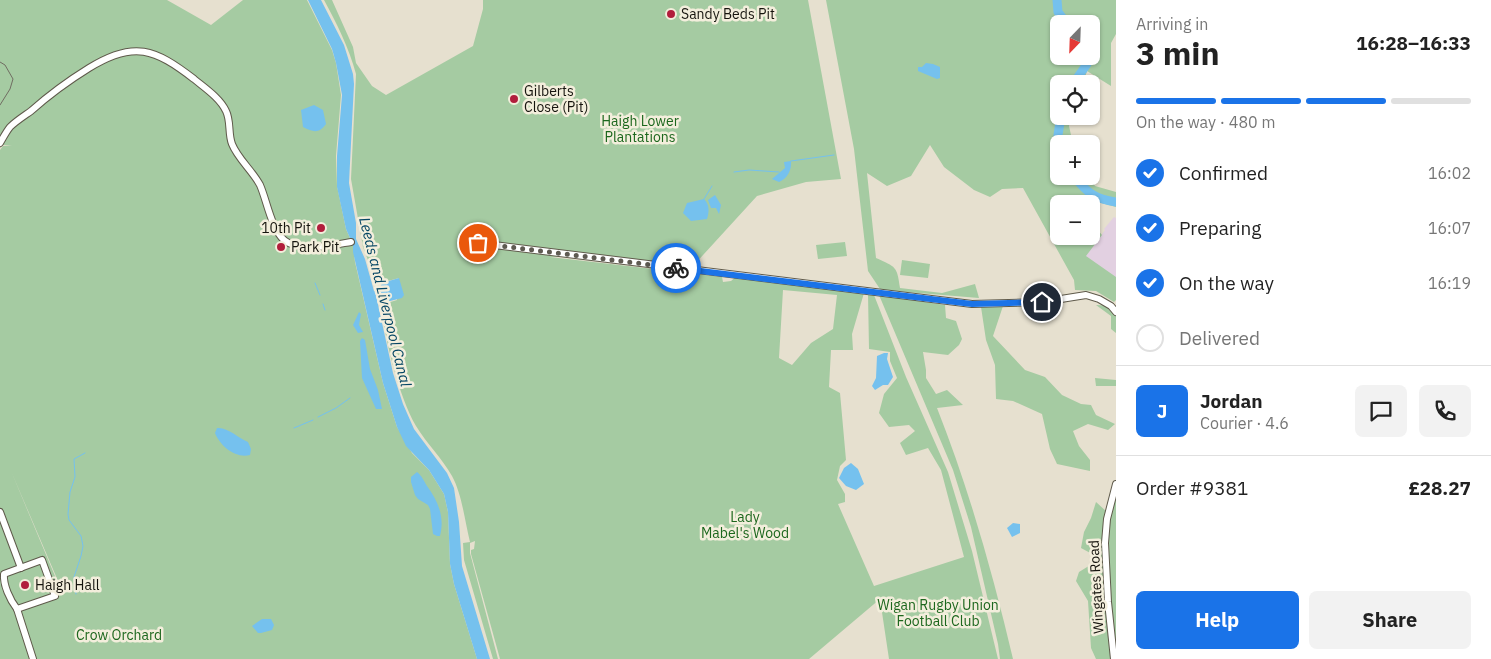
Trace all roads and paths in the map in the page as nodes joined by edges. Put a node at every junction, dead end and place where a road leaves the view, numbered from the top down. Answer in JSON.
{"nodes":[{"id":1,"x":0,"y":143,"type":"edge"},
{"id":2,"x":351,"y":242,"type":"dead end"},
{"id":3,"x":478,"y":243,"type":"dead end"},
{"id":4,"x":1116,"y":312,"type":"edge"},
{"id":5,"x":1116,"y":484,"type":"edge"},
{"id":6,"x":0,"y":512,"type":"edge"},
{"id":7,"x":21,"y":568,"type":"junction"},
{"id":8,"x":17,"y":609,"type":"junction"},
{"id":9,"x":33,"y":659,"type":"edge"},
{"id":10,"x":1114,"y":659,"type":"edge"}],
"edges":[{"from":1,"to":2,"type":"street"},
{"from":3,"to":4,"type":"street"},
{"from":5,"to":10,"type":"street","name":"Wingates Road"},
{"from":6,"to":7,"type":"street"},
{"from":7,"to":8,"type":"street"},
{"from":7,"to":8,"type":"street"},
{"from":8,"to":9,"type":"street"}]}
